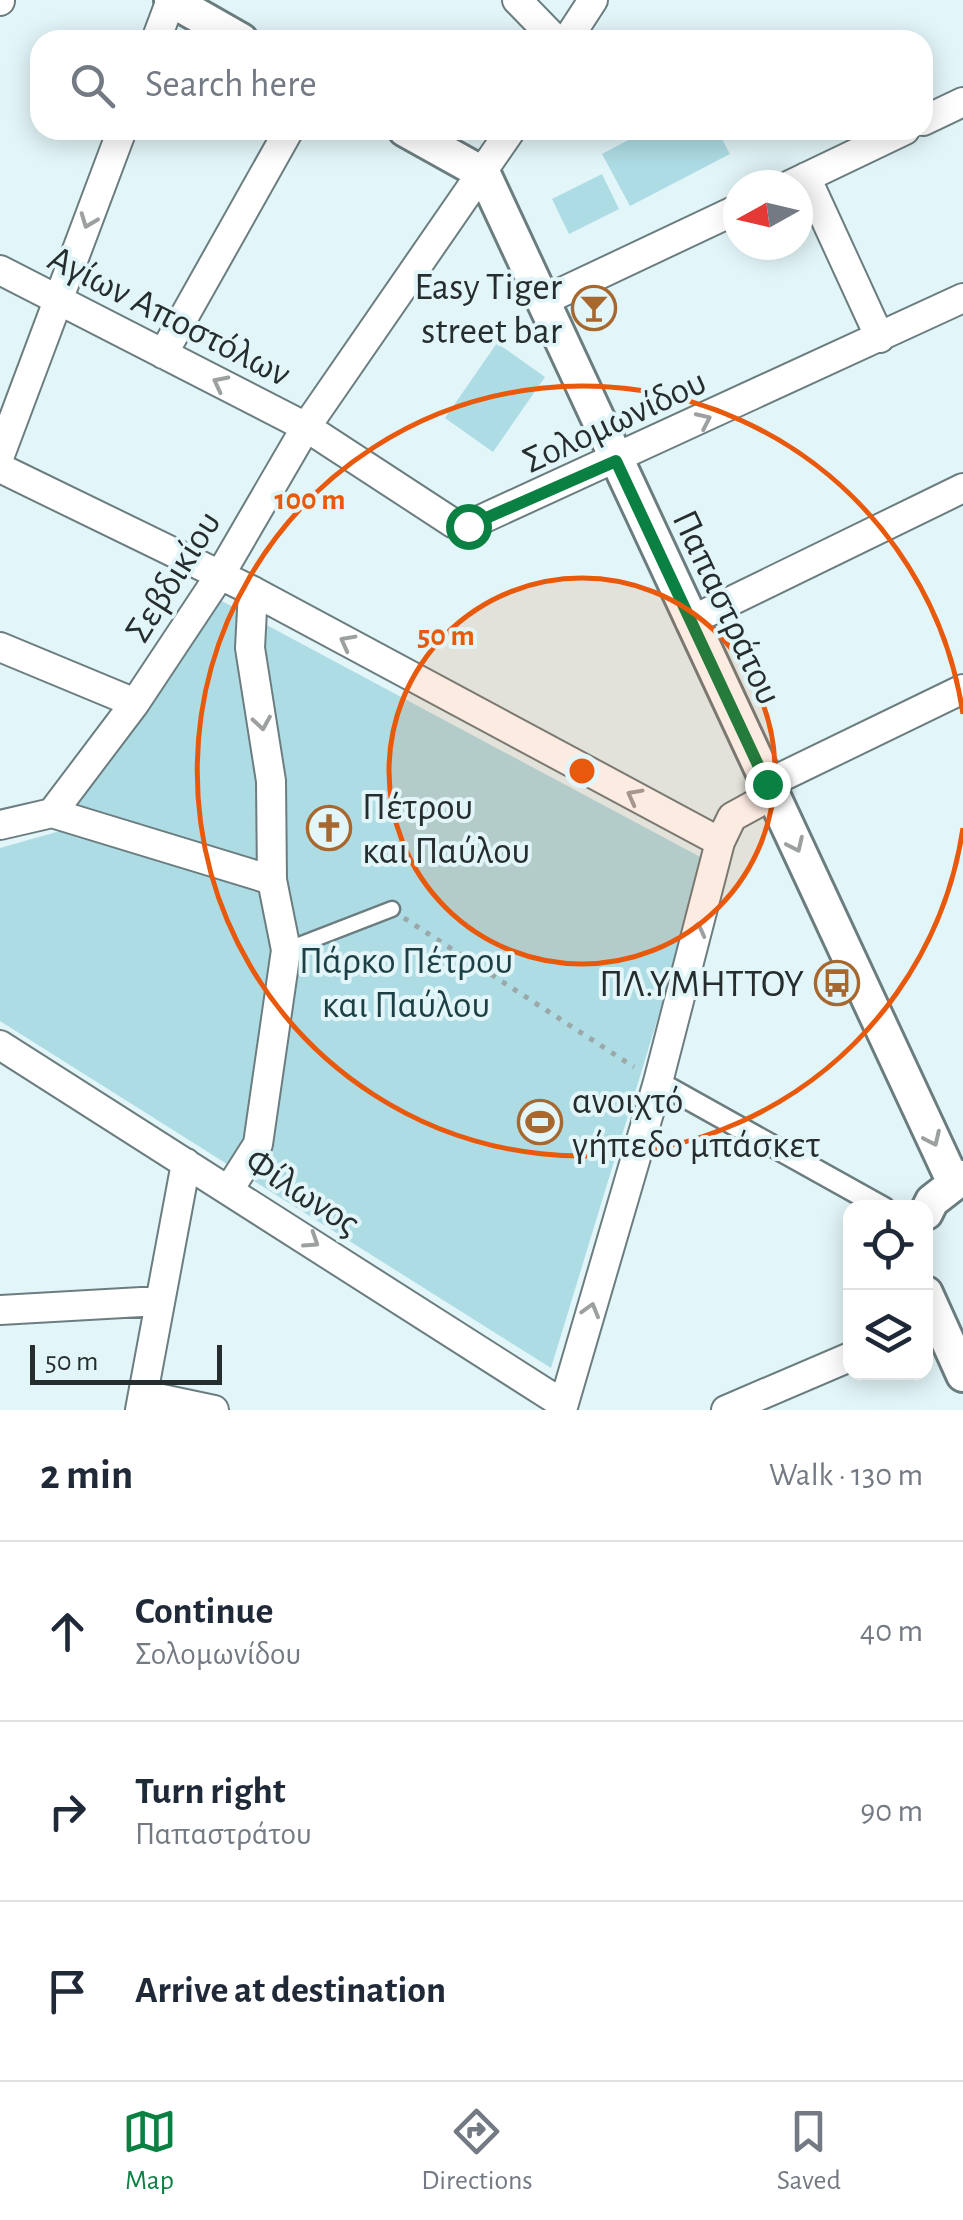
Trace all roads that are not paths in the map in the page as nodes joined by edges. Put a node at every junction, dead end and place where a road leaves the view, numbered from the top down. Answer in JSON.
{"nodes":[{"id":1,"x":171,"y":0,"type":"edge"},
{"id":2,"x":517,"y":0,"type":"edge"},
{"id":3,"x":593,"y":0,"type":"edge"},
{"id":4,"x":160,"y":30,"type":"edge"},
{"id":5,"x":224,"y":30,"type":"edge"},
{"id":6,"x":546,"y":30,"type":"edge"},
{"id":7,"x":574,"y":30,"type":"edge"},
{"id":8,"x":963,"y":102,"type":"edge"},
{"id":9,"x":933,"y":117,"type":"edge"},
{"id":10,"x":118,"y":140,"type":"edge"},
{"id":11,"x":283,"y":140,"type":"edge"},
{"id":12,"x":423,"y":140,"type":"edge"},
{"id":13,"x":505,"y":140,"type":"edge"},
{"id":14,"x":884,"y":140,"type":"edge"},
{"id":15,"x":484,"y":174,"type":"junction"},
{"id":16,"x":813,"y":174,"type":"edge"},
{"id":17,"x":813,"y":210,"type":"edge"},
{"id":18,"x":723,"y":217,"type":"edge"},
{"id":19,"x":0,"y":270,"type":"edge"},
{"id":20,"x":963,"y":298,"type":"edge"},
{"id":21,"x":58,"y":300,"type":"junction"},
{"id":22,"x":542,"y":301,"type":"junction"},
{"id":23,"x":880,"y":338,"type":"junction"},
{"id":24,"x":163,"y":354,"type":"junction"},
{"id":25,"x":306,"y":427,"type":"junction"},
{"id":26,"x":0,"y":455,"type":"edge"},
{"id":27,"x":616,"y":461,"type":"junction"},
{"id":28,"x":0,"y":468,"type":"edge"},
{"id":29,"x":963,"y":488,"type":"edge"},
{"id":30,"x":220,"y":575,"type":"junction"},
{"id":31,"x":253,"y":591,"type":"junction"},
{"id":32,"x":690,"y":621,"type":"junction"},
{"id":33,"x":0,"y":647,"type":"edge"},
{"id":34,"x":963,"y":689,"type":"edge"},
{"id":35,"x":135,"y":703,"type":"junction"},
{"id":36,"x":769,"y":789,"type":"junction"},
{"id":37,"x":52,"y":814,"type":"junction"},
{"id":38,"x":0,"y":825,"type":"edge"},
{"id":39,"x":720,"y":842,"type":"junction"},
{"id":40,"x":272,"y":880,"type":"junction"},
{"id":41,"x":392,"y":909,"type":"road end"},
{"id":42,"x":286,"y":950,"type":"junction"},
{"id":43,"x":0,"y":1045,"type":"edge"},
{"id":44,"x":658,"y":1082,"type":"junction"},
{"id":45,"x":186,"y":1163,"type":"junction"},
{"id":46,"x":958,"y":1179,"type":"edge"},
{"id":47,"x":230,"y":1188,"type":"junction"},
{"id":48,"x":870,"y":1200,"type":"edge"},
{"id":49,"x":933,"y":1206,"type":"edge"},
{"id":50,"x":159,"y":1302,"type":"junction"},
{"id":51,"x":0,"y":1310,"type":"edge"},
{"id":52,"x":933,"y":1319,"type":"edge"},
{"id":53,"x":843,"y":1359,"type":"edge"},
{"id":54,"x":963,"y":1375,"type":"edge"},
{"id":55,"x":141,"y":1402,"type":"edge"},
{"id":56,"x":562,"y":1407,"type":"edge"},
{"id":57,"x":214,"y":1410,"type":"edge"},
{"id":58,"x":726,"y":1410,"type":"edge"}],
"edges":[{"from":1,"to":4,"type":"street"},
{"from":1,"to":5,"type":"street"},
{"from":2,"to":6,"type":"street"},
{"from":3,"to":7,"type":"street"},
{"from":8,"to":9,"type":"street"},
{"from":10,"to":21,"type":"street","one_way":true},
{"from":11,"to":24,"type":"street"},
{"from":12,"to":15,"type":"street"},
{"from":13,"to":15,"type":"street","name":"Σεβδικίου"},
{"from":14,"to":16,"type":"street"},
{"from":15,"to":22,"type":"street","name":"Παπαστράτου"},
{"from":15,"to":25,"type":"street","name":"Σεβδικίου"},
{"from":17,"to":23,"type":"street"},
{"from":18,"to":22,"type":"street"},
{"from":19,"to":21,"type":"street","name":"Αγίων Αποστόλων"},
{"from":20,"to":23,"type":"street","name":"Σολομωνίδου"},
{"from":21,"to":24,"type":"street","name":"Αγίων Αποστόλων"},
{"from":21,"to":26,"type":"street"},
{"from":22,"to":27,"type":"street","name":"Παπαστράτου"},
{"from":27,"to":23,"type":"street","name":"Σολομωνίδου","one_way":true},
{"from":25,"to":24,"type":"street","name":"Αγίων Αποστόλων","one_way":true},
{"from":25,"to":27,"type":"street","name":"Σολομωνίδου"},
{"from":25,"to":30,"type":"street","name":"Σεβδικίου"},
{"from":27,"to":32,"type":"street","name":"Παπαστράτου"},
{"from":28,"to":30,"type":"street"},
{"from":29,"to":32,"type":"street"},
{"from":30,"to":31,"type":"street"},
{"from":30,"to":35,"type":"street","name":"Σεβδικίου"},
{"from":39,"to":31,"type":"street","one_way":true},
{"from":31,"to":40,"type":"street","one_way":true},
{"from":32,"to":36,"type":"street","name":"Παπαστράτου"},
{"from":33,"to":35,"type":"street"},
{"from":34,"to":36,"type":"street"},
{"from":35,"to":37,"type":"street","name":"Σεβδικίου"},
{"from":36,"to":39,"type":"street"},
{"from":36,"to":46,"type":"street","name":"Παπαστράτου","one_way":true},
{"from":37,"to":38,"type":"street"},
{"from":37,"to":40,"type":"street"},
{"from":44,"to":39,"type":"street","one_way":true},
{"from":40,"to":42,"type":"street"},
{"from":41,"to":42,"type":"lane"},
{"from":42,"to":47,"type":"street"},
{"from":43,"to":45,"type":"street","name":"Φίλωνος"},
{"from":44,"to":48,"type":"street"},
{"from":56,"to":44,"type":"street","one_way":true},
{"from":45,"to":47,"type":"street","name":"Φίλωνος"},
{"from":45,"to":50,"type":"street"},
{"from":46,"to":49,"type":"street"},
{"from":47,"to":56,"type":"street","name":"Φίλωνος","one_way":true},
{"from":50,"to":51,"type":"street"},
{"from":50,"to":55,"type":"street"},
{"from":52,"to":54,"type":"street"},
{"from":53,"to":58,"type":"street"},
{"from":55,"to":57,"type":"street"}]}
